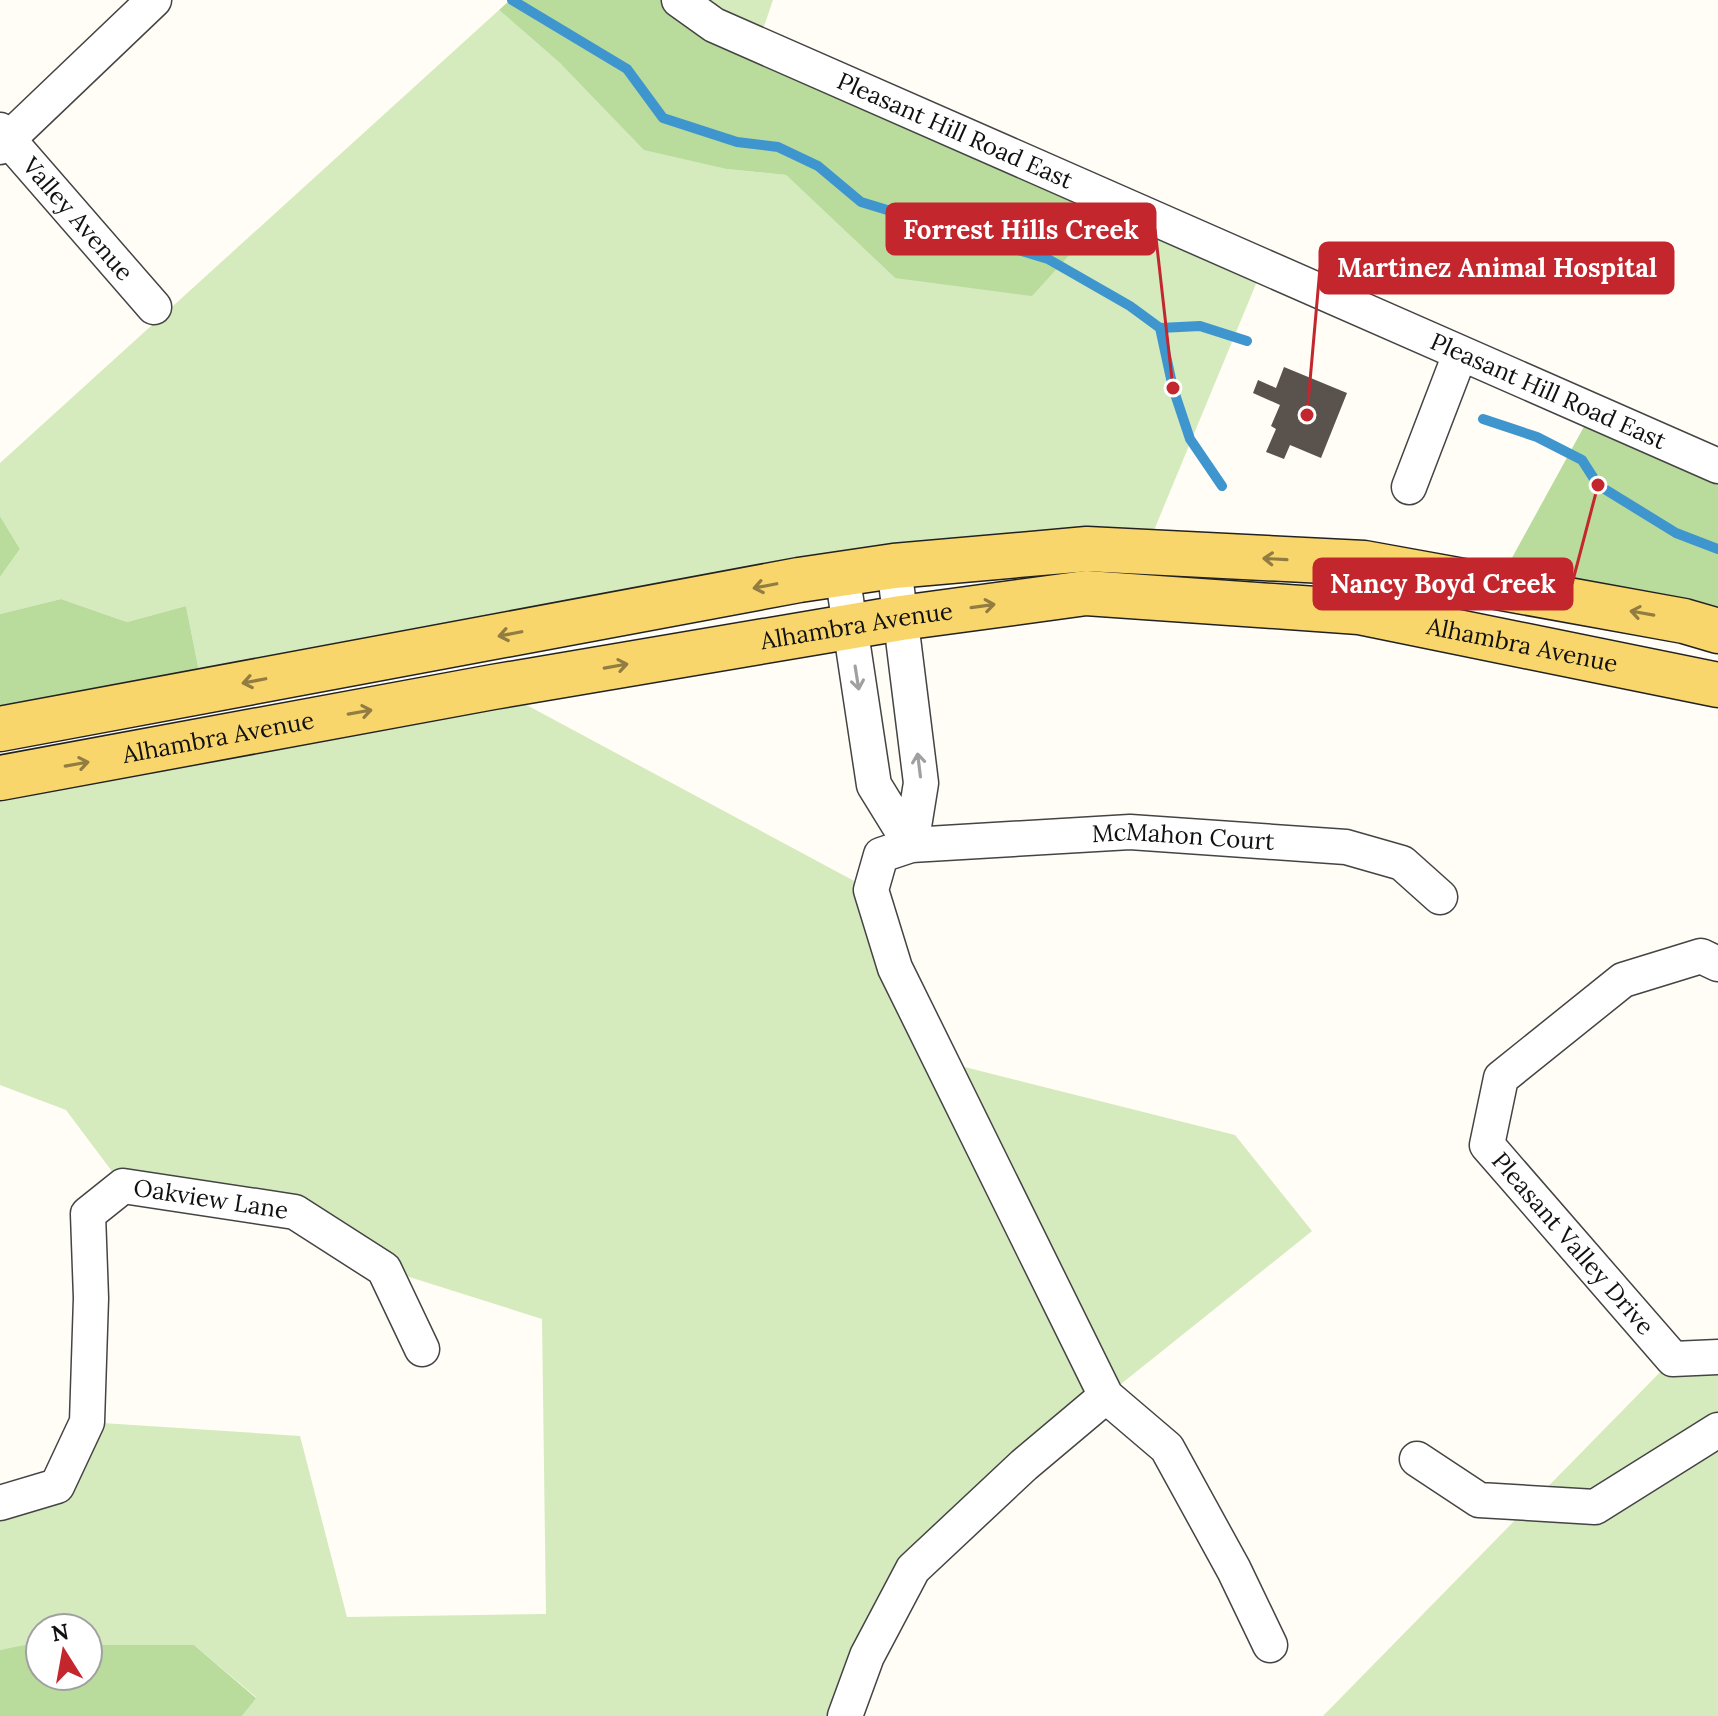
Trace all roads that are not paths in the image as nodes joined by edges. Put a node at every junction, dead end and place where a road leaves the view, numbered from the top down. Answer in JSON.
{"nodes":[{"id":1,"x":154,"y":0,"type":"edge"},
{"id":2,"x":679,"y":0,"type":"edge"},
{"id":3,"x":3,"y":139,"type":"edge"},
{"id":4,"x":154,"y":307,"type":"dead end"},
{"id":5,"x":1460,"y":354,"type":"junction"},
{"id":6,"x":1718,"y":466,"type":"edge"},
{"id":7,"x":1409,"y":487,"type":"dead end"},
{"id":8,"x":894,"y":566,"type":"junction"},
{"id":9,"x":842,"y":573,"type":"junction"},
{"id":10,"x":901,"y":618,"type":"junction"},
{"id":11,"x":849,"y":626,"type":"junction"},
{"id":12,"x":1718,"y":631,"type":"edge"},
{"id":13,"x":1718,"y":685,"type":"edge"},
{"id":14,"x":0,"y":729,"type":"edge"},
{"id":15,"x":0,"y":778,"type":"edge"},
{"id":16,"x":911,"y":845,"type":"junction"},
{"id":17,"x":1440,"y":897,"type":"dead end"},
{"id":18,"x":1710,"y":960,"type":"edge"},
{"id":19,"x":422,"y":1349,"type":"dead end"},
{"id":20,"x":1718,"y":1357,"type":"edge"},
{"id":21,"x":1106,"y":1396,"type":"junction"},
{"id":22,"x":1718,"y":1430,"type":"edge"},
{"id":23,"x":1417,"y":1459,"type":"dead end"},
{"id":24,"x":0,"y":1503,"type":"edge"},
{"id":25,"x":1270,"y":1645,"type":"dead end"},
{"id":26,"x":845,"y":1716,"type":"edge"}],
"edges":[{"from":1,"to":3,"type":"street"},
{"from":2,"to":5,"type":"street","name":"Pleasant Hill Road East"},
{"from":3,"to":4,"type":"street","name":"Valley Avenue"},
{"from":5,"to":6,"type":"street","name":"Pleasant Hill Road East"},
{"from":5,"to":7,"type":"street"},
{"from":8,"to":9,"type":"main road","name":"Alhambra Avenue"},
{"from":8,"to":10,"type":"street"},
{"from":12,"to":8,"type":"main road","name":"Alhambra Avenue","one_way":true},
{"from":9,"to":11,"type":"street"},
{"from":9,"to":14,"type":"main road","name":"Alhambra Avenue","one_way":true},
{"from":10,"to":11,"type":"main road","name":"Alhambra Avenue"},
{"from":10,"to":13,"type":"main road","name":"Alhambra Avenue","one_way":true},
{"from":16,"to":10,"type":"street","one_way":true},
{"from":15,"to":11,"type":"main road","name":"Alhambra Avenue","one_way":true},
{"from":11,"to":16,"type":"street","one_way":true},
{"from":16,"to":17,"type":"street","name":"McMahon Court"},
{"from":16,"to":21,"type":"street"},
{"from":18,"to":20,"type":"street","name":"Pleasant Valley Drive"},
{"from":19,"to":24,"type":"street","name":"Oakview Lane"},
{"from":21,"to":25,"type":"street"},
{"from":21,"to":26,"type":"street"},
{"from":22,"to":23,"type":"street"}]}
